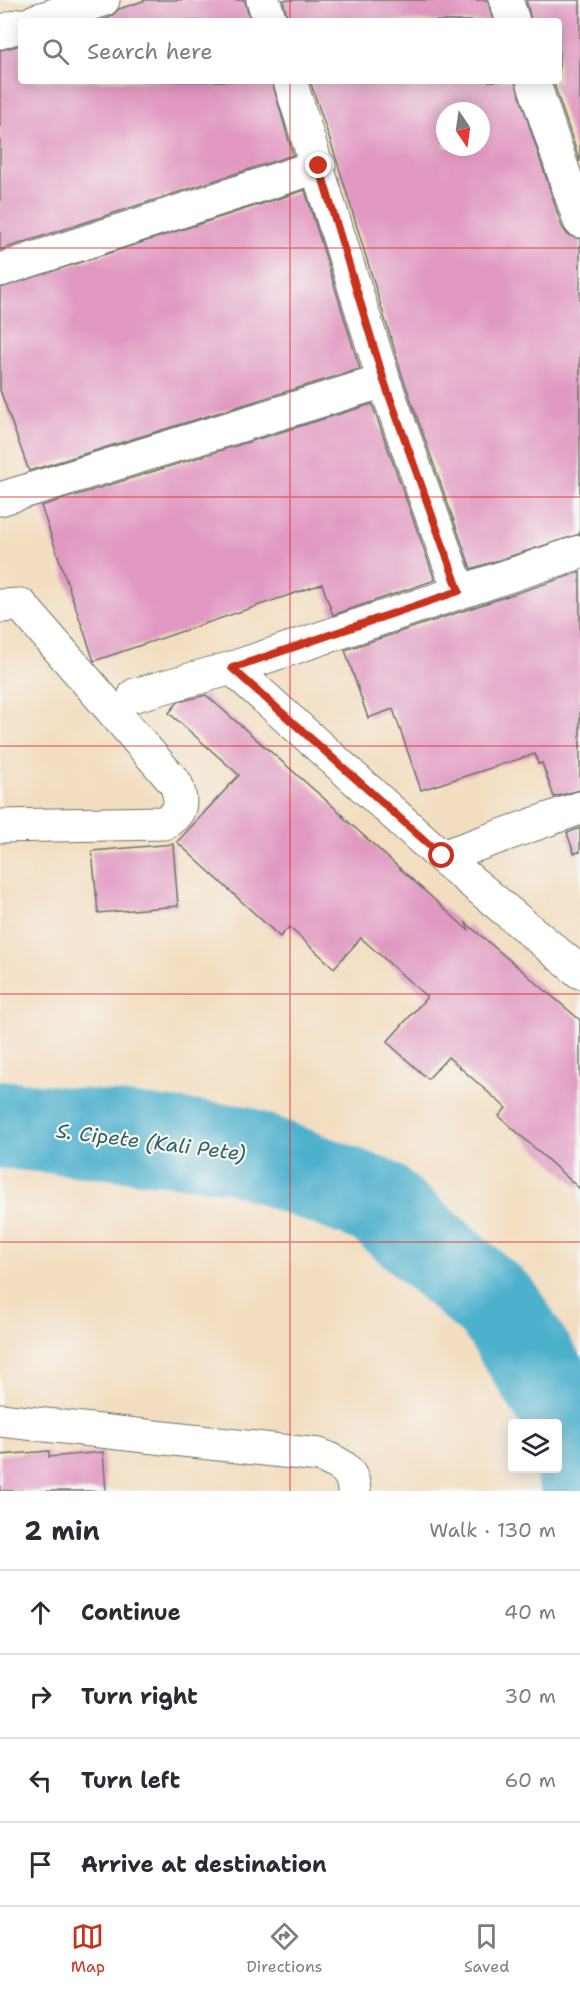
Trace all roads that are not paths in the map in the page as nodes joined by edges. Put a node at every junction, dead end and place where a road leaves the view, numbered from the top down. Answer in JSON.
{"nodes":[{"id":1,"x":103,"y":0,"type":"edge"},
{"id":2,"x":263,"y":0,"type":"edge"},
{"id":3,"x":506,"y":0,"type":"edge"},
{"id":4,"x":45,"y":18,"type":"edge"},
{"id":5,"x":269,"y":18,"type":"edge"},
{"id":6,"x":512,"y":18,"type":"edge"},
{"id":7,"x":18,"y":26,"type":"edge"},
{"id":8,"x":0,"y":32,"type":"edge"},
{"id":9,"x":291,"y":84,"type":"edge"},
{"id":10,"x":534,"y":84,"type":"edge"},
{"id":11,"x":319,"y":166,"type":"junction"},
{"id":12,"x":580,"y":221,"type":"edge"},
{"id":13,"x":0,"y":270,"type":"edge"},
{"id":14,"x":384,"y":381,"type":"junction"},
{"id":15,"x":0,"y":499,"type":"edge"},
{"id":16,"x":580,"y":552,"type":"edge"},
{"id":17,"x":459,"y":591,"type":"junction"},
{"id":18,"x":0,"y":606,"type":"edge"},
{"id":19,"x":232,"y":668,"type":"junction"},
{"id":20,"x":135,"y":694,"type":"dead end"},
{"id":21,"x":580,"y":808,"type":"edge"},
{"id":22,"x":0,"y":826,"type":"edge"},
{"id":23,"x":442,"y":856,"type":"junction"},
{"id":24,"x":580,"y":972,"type":"edge"},
{"id":25,"x":0,"y":1420,"type":"edge"},
{"id":26,"x":354,"y":1491,"type":"edge"}],
"edges":[{"from":1,"to":4,"type":"street"},
{"from":2,"to":5,"type":"street"},
{"from":3,"to":6,"type":"street"},
{"from":7,"to":8,"type":"street"},
{"from":9,"to":11,"type":"street"},
{"from":10,"to":12,"type":"street"},
{"from":11,"to":13,"type":"street"},
{"from":11,"to":14,"type":"street"},
{"from":14,"to":15,"type":"street"},
{"from":14,"to":17,"type":"street"},
{"from":16,"to":17,"type":"street"},
{"from":17,"to":19,"type":"street"},
{"from":18,"to":22,"type":"street"},
{"from":19,"to":20,"type":"street"},
{"from":19,"to":23,"type":"street"},
{"from":21,"to":23,"type":"street"},
{"from":23,"to":24,"type":"street"},
{"from":25,"to":26,"type":"street"}]}
